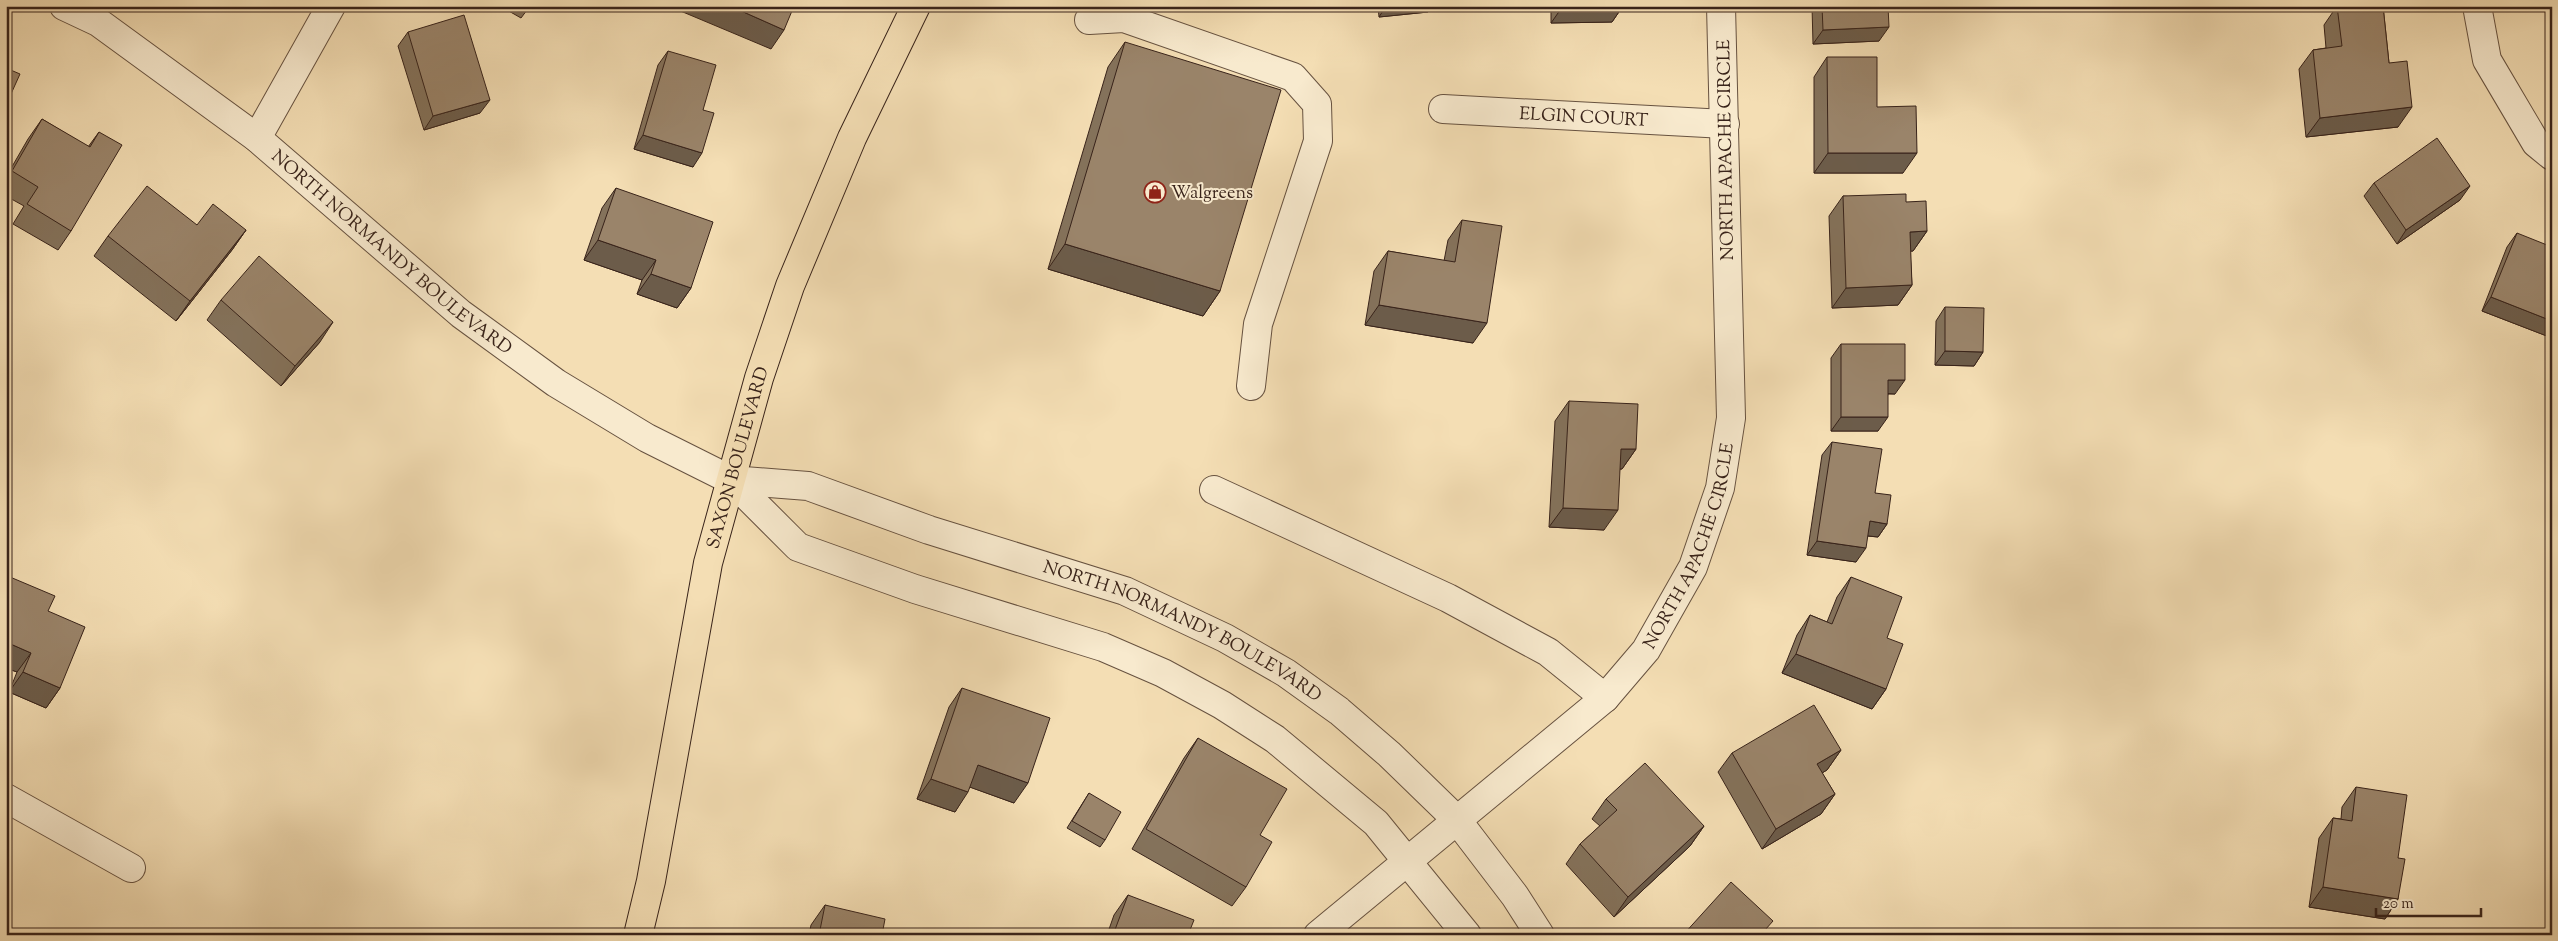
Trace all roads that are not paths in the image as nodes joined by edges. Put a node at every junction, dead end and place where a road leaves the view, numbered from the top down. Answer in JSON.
{"nodes":[{"id":1,"x":64,"y":6,"type":"edge"},
{"id":2,"x":331,"y":6,"type":"edge"},
{"id":3,"x":916,"y":6,"type":"edge"},
{"id":4,"x":1722,"y":6,"type":"edge"},
{"id":5,"x":2476,"y":6,"type":"edge"},
{"id":6,"x":1089,"y":20,"type":"dead end"},
{"id":7,"x":1443,"y":109,"type":"dead end"},
{"id":8,"x":1725,"y":124,"type":"junction"},
{"id":9,"x":257,"y":138,"type":"junction"},
{"id":10,"x":2544,"y":150,"type":"edge"},
{"id":11,"x":1251,"y":386,"type":"dead end"},
{"id":12,"x":731,"y":480,"type":"junction"},
{"id":13,"x":1214,"y":490,"type":"dead end"},
{"id":14,"x":1605,"y":698,"type":"junction"},
{"id":15,"x":6,"y":798,"type":"edge"},
{"id":16,"x":1457,"y":820,"type":"junction"},
{"id":17,"x":1406,"y":862,"type":"junction"},
{"id":18,"x":131,"y":868,"type":"dead end"},
{"id":19,"x":638,"y":935,"type":"edge"},
{"id":20,"x":1318,"y":935,"type":"edge"},
{"id":21,"x":1467,"y":935,"type":"edge"},
{"id":22,"x":1540,"y":935,"type":"edge"}],
"edges":[{"from":1,"to":9,"type":"street","name":"NORTH NORMANDY BOULEVARD"},
{"from":2,"to":9,"type":"street"},
{"from":3,"to":12,"type":"main road","name":"SAXON BOULEVARD"},
{"from":4,"to":8,"type":"street","name":"NORTH APACHE CIRCLE"},
{"from":5,"to":10,"type":"street"},
{"from":6,"to":11,"type":"street"},
{"from":7,"to":8,"type":"street","name":"ELGIN COURT"},
{"from":8,"to":14,"type":"street","name":"NORTH APACHE CIRCLE"},
{"from":9,"to":12,"type":"street","name":"NORTH NORMANDY BOULEVARD"},
{"from":12,"to":16,"type":"street","name":"NORTH NORMANDY BOULEVARD"},
{"from":12,"to":17,"type":"street","name":"NORTH NORMANDY BOULEVARD"},
{"from":12,"to":19,"type":"main road","name":"SAXON BOULEVARD"},
{"from":13,"to":14,"type":"street"},
{"from":14,"to":16,"type":"street","name":"NORTH APACHE CIRCLE"},
{"from":15,"to":18,"type":"street"},
{"from":16,"to":17,"type":"street","name":"NORTH APACHE CIRCLE"},
{"from":16,"to":22,"type":"street","name":"NORTH NORMANDY BOULEVARD"},
{"from":17,"to":20,"type":"street","name":"NORTH APACHE CIRCLE"},
{"from":17,"to":21,"type":"street","name":"NORTH NORMANDY BOULEVARD"}]}
